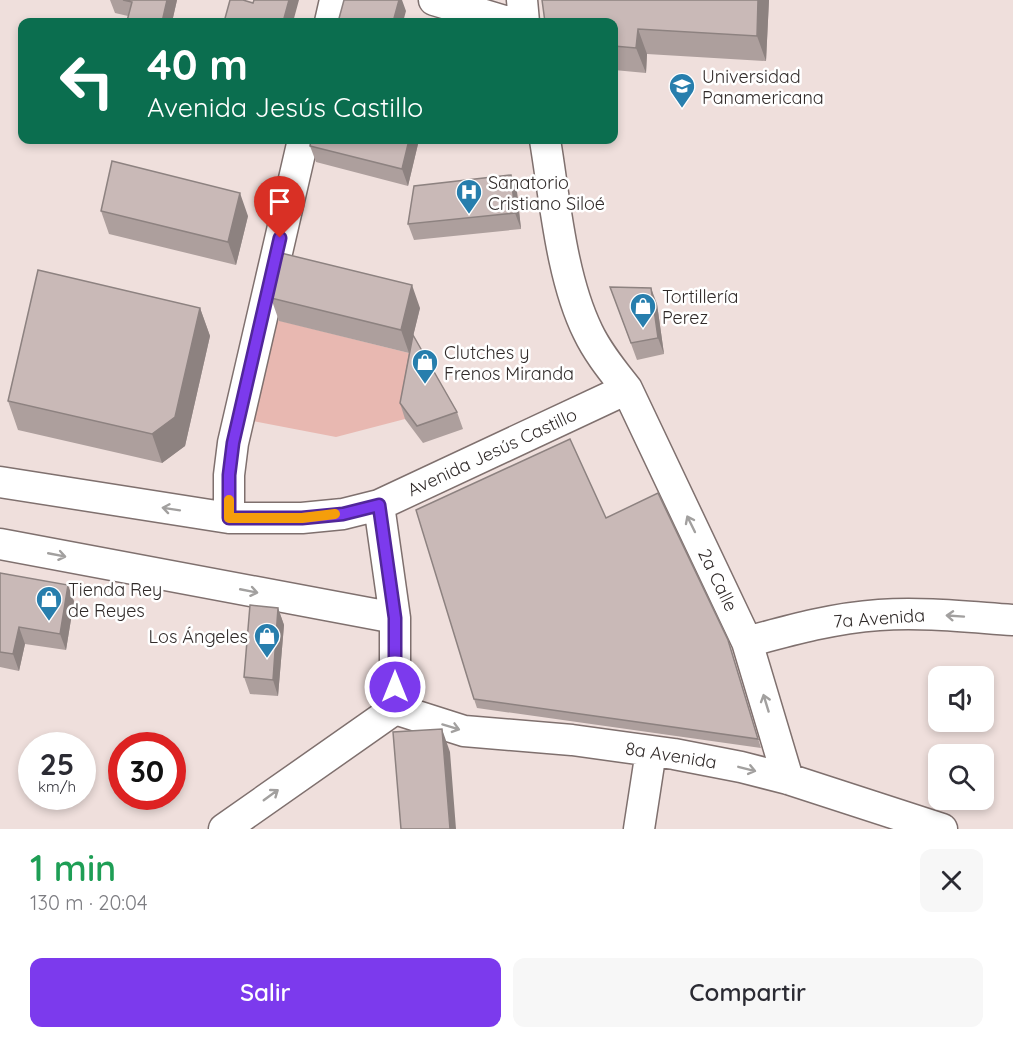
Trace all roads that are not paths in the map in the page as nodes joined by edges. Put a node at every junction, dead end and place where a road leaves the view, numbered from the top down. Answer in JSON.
{"nodes":[{"id":1,"x":335,"y":0,"type":"edge"},
{"id":2,"x":435,"y":0,"type":"edge"},
{"id":3,"x":522,"y":0,"type":"edge"},
{"id":4,"x":331,"y":18,"type":"edge"},
{"id":5,"x":495,"y":18,"type":"edge"},
{"id":6,"x":524,"y":18,"type":"edge"},
{"id":7,"x":302,"y":144,"type":"edge"},
{"id":8,"x":546,"y":144,"type":"edge"},
{"id":9,"x":627,"y":389,"type":"junction"},
{"id":10,"x":0,"y":482,"type":"edge"},
{"id":11,"x":379,"y":505,"type":"junction"},
{"id":12,"x":229,"y":518,"type":"junction"},
{"id":13,"x":0,"y":544,"type":"edge"},
{"id":14,"x":395,"y":618,"type":"junction"},
{"id":15,"x":1013,"y":620,"type":"edge"},
{"id":16,"x":747,"y":642,"type":"junction"},
{"id":17,"x":395,"y":709,"type":"junction"},
{"id":18,"x":651,"y":751,"type":"junction"},
{"id":19,"x":788,"y":780,"type":"junction"},
{"id":20,"x":224,"y":829,"type":"edge"},
{"id":21,"x":639,"y":829,"type":"edge"},
{"id":22,"x":942,"y":829,"type":"edge"}],
"edges":[{"from":1,"to":4,"type":"street"},
{"from":2,"to":5,"type":"street"},
{"from":3,"to":6,"type":"street"},
{"from":7,"to":12,"type":"street"},
{"from":8,"to":9,"type":"street","name":"2a Calle"},
{"from":9,"to":11,"type":"street","name":"Avenida Jesús Castillo"},
{"from":16,"to":9,"type":"street","name":"2a Calle","one_way":true},
{"from":12,"to":10,"type":"street","name":"Avenida Jesús Castillo","one_way":true},
{"from":11,"to":12,"type":"street","name":"Avenida Jesús Castillo"},
{"from":11,"to":14,"type":"street"},
{"from":13,"to":14,"type":"street","one_way":true},
{"from":14,"to":17,"type":"street"},
{"from":15,"to":16,"type":"street","name":"7a Avenida","one_way":true},
{"from":19,"to":16,"type":"street","name":"2a Calle","one_way":true},
{"from":17,"to":18,"type":"street","name":"8a Avenida","one_way":true},
{"from":20,"to":17,"type":"street","one_way":true},
{"from":18,"to":19,"type":"street","name":"8a Avenida","one_way":true},
{"from":18,"to":21,"type":"street"},
{"from":19,"to":22,"type":"street","name":"8a Avenida"}]}
